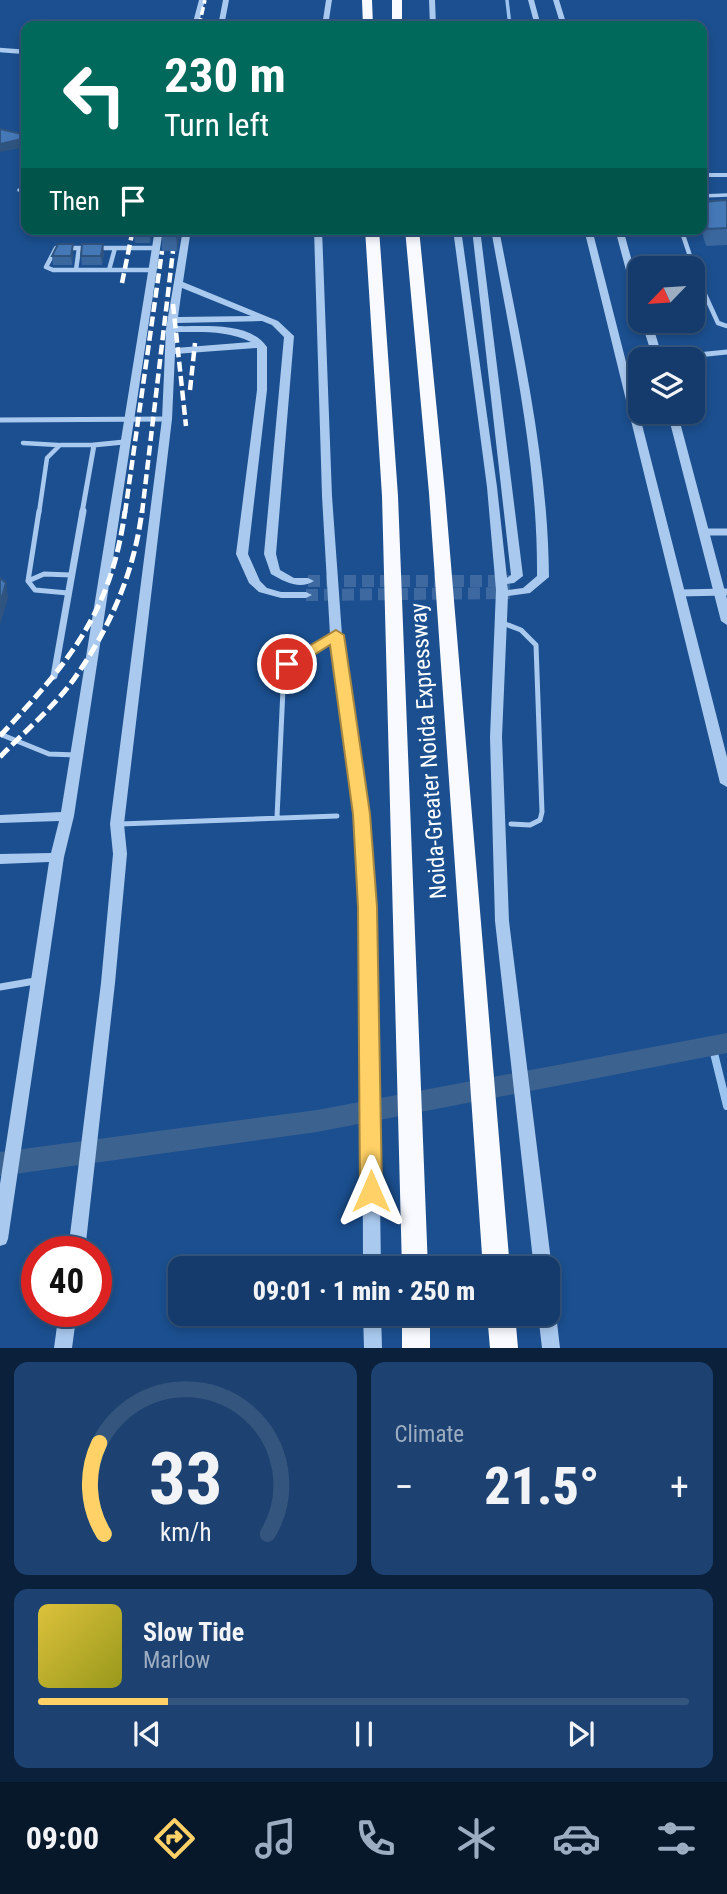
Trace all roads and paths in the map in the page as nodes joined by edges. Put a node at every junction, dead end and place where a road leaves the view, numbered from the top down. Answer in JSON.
{"nodes":[{"id":1,"x":202,"y":0,"type":"edge"},
{"id":2,"x":226,"y":0,"type":"edge"},
{"id":3,"x":329,"y":0,"type":"edge"},
{"id":4,"x":367,"y":0,"type":"edge"},
{"id":5,"x":409,"y":0,"type":"edge"},
{"id":6,"x":432,"y":0,"type":"edge"},
{"id":7,"x":531,"y":0,"type":"edge"},
{"id":8,"x":556,"y":0,"type":"edge"},
{"id":9,"x":396,"y":5,"type":"edge"},
{"id":10,"x":196,"y":21,"type":"edge"},
{"id":11,"x":222,"y":21,"type":"edge"},
{"id":12,"x":327,"y":21,"type":"edge"},
{"id":13,"x":368,"y":21,"type":"edge"},
{"id":14,"x":433,"y":21,"type":"edge"},
{"id":15,"x":536,"y":21,"type":"edge"},
{"id":16,"x":562,"y":21,"type":"edge"},
{"id":17,"x":2,"y":51,"type":"edge"},
{"id":18,"x":21,"y":52,"type":"edge"},
{"id":19,"x":727,"y":166,"type":"edge"},
{"id":20,"x":707,"y":167,"type":"edge"},
{"id":21,"x":707,"y":175,"type":"edge"},
{"id":22,"x":727,"y":175,"type":"edge"},
{"id":23,"x":727,"y":195,"type":"edge"},
{"id":24,"x":707,"y":196,"type":"edge"},
{"id":25,"x":158,"y":235,"type":"edge"},
{"id":26,"x":186,"y":235,"type":"edge"},
{"id":27,"x":318,"y":235,"type":"edge"},
{"id":28,"x":372,"y":235,"type":"edge"},
{"id":29,"x":412,"y":235,"type":"edge"},
{"id":30,"x":458,"y":235,"type":"edge"},
{"id":31,"x":477,"y":235,"type":"edge"},
{"id":32,"x":496,"y":235,"type":"edge"},
{"id":33,"x":590,"y":235,"type":"edge"},
{"id":34,"x":621,"y":235,"type":"edge"},
{"id":35,"x":683,"y":235,"type":"edge"},
{"id":36,"x":79,"y":248,"type":"junction"},
{"id":37,"x":115,"y":248,"type":"junction"},
{"id":38,"x":156,"y":248,"type":"junction"},
{"id":39,"x":628,"y":256,"type":"edge"},
{"id":40,"x":689,"y":256,"type":"edge"},
{"id":41,"x":76,"y":270,"type":"junction"},
{"id":42,"x":109,"y":270,"type":"junction"},
{"id":43,"x":152,"y":270,"type":"junction"},
{"id":44,"x":178,"y":283,"type":"junction"},
{"id":45,"x":705,"y":296,"type":"edge"},
{"id":46,"x":266,"y":319,"type":"junction"},
{"id":47,"x":172,"y":324,"type":"junction"},
{"id":48,"x":727,"y":326,"type":"edge"},
{"id":49,"x":260,"y":344,"type":"junction"},
{"id":50,"x":170,"y":351,"type":"junction"},
{"id":51,"x":727,"y":352,"type":"edge"},
{"id":52,"x":705,"y":354,"type":"edge"},
{"id":53,"x":127,"y":419,"type":"junction"},
{"id":54,"x":167,"y":419,"type":"junction"},
{"id":55,"x":0,"y":420,"type":"edge"},
{"id":56,"x":674,"y":424,"type":"edge"},
{"id":57,"x":124,"y":442,"type":"junction"},
{"id":58,"x":23,"y":443,"type":"dead end"},
{"id":59,"x":60,"y":444,"type":"junction"},
{"id":60,"x":94,"y":444,"type":"junction"},
{"id":61,"x":703,"y":532,"type":"junction"},
{"id":62,"x":727,"y":532,"type":"edge"},
{"id":63,"x":71,"y":575,"type":"junction"},
{"id":64,"x":28,"y":581,"type":"junction"},
{"id":65,"x":308,"y":581,"type":"tunnel mouth"},
{"id":66,"x":723,"y":592,"type":"edge"},
{"id":67,"x":68,"y":593,"type":"junction"},
{"id":68,"x":678,"y":593,"type":"junction"},
{"id":69,"x":306,"y":595,"type":"tunnel mouth"},
{"id":70,"x":727,"y":621,"type":"edge"},
{"id":71,"x":500,"y":622,"type":"junction"},
{"id":72,"x":336,"y":635,"type":"junction"},
{"id":73,"x":54,"y":676,"type":"dead end"},
{"id":74,"x":0,"y":734,"type":"edge"},
{"id":75,"x":76,"y":755,"type":"junction"},
{"id":76,"x":727,"y":783,"type":"edge"},
{"id":77,"x":66,"y":816,"type":"junction"},
{"id":78,"x":337,"y":816,"type":"dead end"},
{"id":79,"x":277,"y":817,"type":"junction"},
{"id":80,"x":0,"y":819,"type":"edge"},
{"id":81,"x":117,"y":824,"type":"junction"},
{"id":82,"x":511,"y":824,"type":"dead end"},
{"id":83,"x":57,"y":857,"type":"junction"},
{"id":84,"x":0,"y":859,"type":"edge"},
{"id":85,"x":108,"y":983,"type":"joint"},
{"id":86,"x":0,"y":987,"type":"edge"},
{"id":87,"x":39,"y":987,"type":"junction"},
{"id":88,"x":78,"y":1236,"type":"edge"},
{"id":89,"x":0,"y":1239,"type":"edge"},
{"id":90,"x":372,"y":1256,"type":"edge"},
{"id":91,"x":415,"y":1256,"type":"edge"},
{"id":92,"x":496,"y":1256,"type":"edge"},
{"id":93,"x":541,"y":1256,"type":"edge"},
{"id":94,"x":373,"y":1326,"type":"edge"},
{"id":95,"x":416,"y":1326,"type":"edge"},
{"id":96,"x":502,"y":1326,"type":"edge"},
{"id":97,"x":548,"y":1326,"type":"edge"},
{"id":98,"x":66,"y":1327,"type":"edge"},
{"id":99,"x":63,"y":1348,"type":"edge"},
{"id":100,"x":373,"y":1348,"type":"edge"},
{"id":101,"x":416,"y":1348,"type":"edge"},
{"id":102,"x":504,"y":1348,"type":"edge"},
{"id":103,"x":551,"y":1348,"type":"edge"}],
"edges":[{"from":1,"to":10,"type":"street"},
{"from":2,"to":11,"type":"street"},
{"from":3,"to":12,"type":"street"},
{"from":4,"to":13,"type":"highway"},
{"from":5,"to":9,"type":"highway"},
{"from":6,"to":14,"type":"street"},
{"from":7,"to":15,"type":"street"},
{"from":8,"to":16,"type":"street"},
{"from":17,"to":18,"type":"street"},
{"from":19,"to":20,"type":"street"},
{"from":21,"to":22,"type":"street"},
{"from":23,"to":24,"type":"lane"},
{"from":25,"to":38,"type":"street"},
{"from":26,"to":44,"type":"street"},
{"from":27,"to":72,"type":"street"},
{"from":28,"to":91,"type":"highway","name":"Noida-Greater Noida Expressway"},
{"from":29,"to":92,"type":"highway","name":"Noida-Greater Noida Expressway"},
{"from":30,"to":71,"type":"street"},
{"from":31,"to":32,"type":"street"},
{"from":33,"to":68,"type":"street"},
{"from":34,"to":39,"type":"street"},
{"from":35,"to":40,"type":"lane"},
{"from":36,"to":37,"type":"lane"},
{"from":36,"to":41,"type":"lane"},
{"from":36,"to":41,"type":"lane"},
{"from":37,"to":38,"type":"lane"},
{"from":37,"to":42,"type":"lane"},
{"from":38,"to":43,"type":"street"},
{"from":41,"to":42,"type":"lane"},
{"from":42,"to":43,"type":"lane"},
{"from":43,"to":53,"type":"street"},
{"from":44,"to":46,"type":"street"},
{"from":44,"to":47,"type":"street"},
{"from":45,"to":48,"type":"lane"},
{"from":46,"to":47,"type":"street"},
{"from":46,"to":65,"type":"street"},
{"from":47,"to":49,"type":"street"},
{"from":47,"to":50,"type":"street"},
{"from":49,"to":50,"type":"street"},
{"from":49,"to":69,"type":"street"},
{"from":50,"to":54,"type":"street"},
{"from":51,"to":52,"type":"street"},
{"from":53,"to":54,"type":"street"},
{"from":53,"to":55,"type":"street"},
{"from":53,"to":57,"type":"street"},
{"from":54,"to":81,"type":"street"},
{"from":56,"to":61,"type":"street"},
{"from":57,"to":60,"type":"street"},
{"from":57,"to":75,"type":"street"},
{"from":58,"to":59,"type":"lane"},
{"from":59,"to":60,"type":"lane"},
{"from":59,"to":64,"type":"lane"},
{"from":60,"to":63,"type":"street"},
{"from":61,"to":62,"type":"street"},
{"from":61,"to":66,"type":"street"},
{"from":63,"to":64,"type":"lane"},
{"from":63,"to":67,"type":"street"},
{"from":64,"to":67,"type":"lane"},
{"from":66,"to":68,"type":"street"},
{"from":66,"to":70,"type":"street"},
{"from":67,"to":73,"type":"street"},
{"from":68,"to":76,"type":"street"},
{"from":71,"to":82,"type":"lane"},
{"from":71,"to":93,"type":"street"},
{"from":72,"to":79,"type":"lane"},
{"from":72,"to":90,"type":"street"},
{"from":74,"to":75,"type":"lane"},
{"from":75,"to":77,"type":"street"},
{"from":77,"to":80,"type":"street"},
{"from":77,"to":83,"type":"street"},
{"from":78,"to":79,"type":"lane"},
{"from":79,"to":81,"type":"lane"},
{"from":81,"to":85,"type":"street"},
{"from":83,"to":84,"type":"street"},
{"from":83,"to":87,"type":"street"},
{"from":85,"to":88,"type":"street"},
{"from":86,"to":87,"type":"lane"},
{"from":87,"to":89,"type":"street"},
{"from":94,"to":100,"type":"street"},
{"from":95,"to":101,"type":"highway"},
{"from":96,"to":102,"type":"highway"},
{"from":97,"to":103,"type":"street"},
{"from":98,"to":99,"type":"street"}]}
